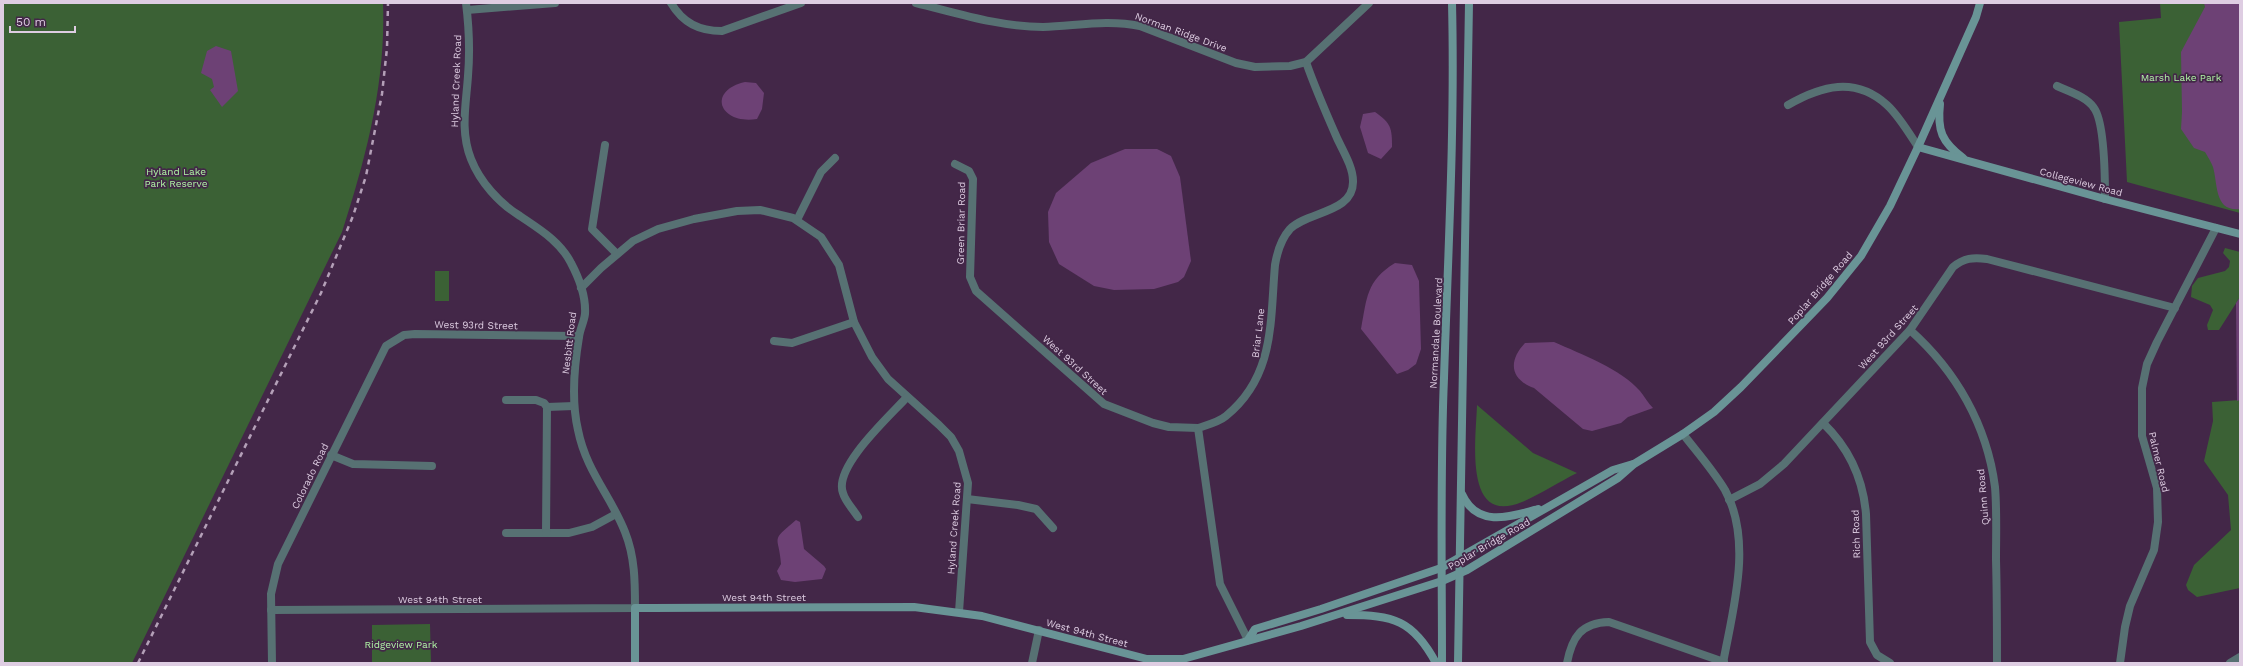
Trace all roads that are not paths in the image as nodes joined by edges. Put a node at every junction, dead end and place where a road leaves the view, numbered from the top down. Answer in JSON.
{"nodes":[{"id":1,"x":555,"y":3,"type":"edge"},
{"id":2,"x":671,"y":3,"type":"edge"},
{"id":3,"x":801,"y":3,"type":"edge"},
{"id":4,"x":916,"y":3,"type":"edge"},
{"id":5,"x":1369,"y":3,"type":"edge"},
{"id":6,"x":1452,"y":3,"type":"edge"},
{"id":7,"x":1469,"y":3,"type":"edge"},
{"id":8,"x":1980,"y":3,"type":"edge"},
{"id":9,"x":467,"y":7,"type":"edge"},
{"id":10,"x":1306,"y":62,"type":"junction"},
{"id":11,"x":2057,"y":86,"type":"dead end"},
{"id":12,"x":1940,"y":99,"type":"junction"},
{"id":13,"x":1788,"y":105,"type":"dead end"},
{"id":14,"x":605,"y":145,"type":"dead end"},
{"id":15,"x":1918,"y":147,"type":"junction"},
{"id":16,"x":835,"y":158,"type":"dead end"},
{"id":17,"x":1965,"y":160,"type":"junction"},
{"id":18,"x":955,"y":164,"type":"dead end"},
{"id":19,"x":2105,"y":199,"type":"junction"},
{"id":20,"x":797,"y":220,"type":"junction"},
{"id":21,"x":537,"y":226,"type":"joint"},
{"id":22,"x":2216,"y":228,"type":"junction"},
{"id":23,"x":2240,"y":234,"type":"edge"},
{"id":24,"x":617,"y":254,"type":"junction"},
{"id":25,"x":581,"y":288,"type":"junction"},
{"id":26,"x":976,"y":291,"type":"joint"},
{"id":27,"x":2175,"y":308,"type":"junction"},
{"id":28,"x":854,"y":322,"type":"junction"},
{"id":29,"x":1910,"y":330,"type":"junction"},
{"id":30,"x":579,"y":336,"type":"junction"},
{"id":31,"x":774,"y":341,"type":"dead end"},
{"id":32,"x":380,"y":354,"type":"joint"},
{"id":33,"x":907,"y":397,"type":"junction"},
{"id":34,"x":506,"y":400,"type":"dead end"},
{"id":35,"x":574,"y":406,"type":"junction"},
{"id":36,"x":547,"y":407,"type":"junction"},
{"id":37,"x":1822,"y":423,"type":"junction"},
{"id":38,"x":1198,"y":428,"type":"junction"},
{"id":39,"x":1683,"y":434,"type":"junction"},
{"id":40,"x":331,"y":455,"type":"junction"},
{"id":41,"x":1634,"y":464,"type":"junction"},
{"id":42,"x":432,"y":466,"type":"dead end"},
{"id":43,"x":1460,"y":491,"type":"junction"},
{"id":44,"x":967,"y":499,"type":"junction"},
{"id":45,"x":1729,"y":500,"type":"junction"},
{"id":46,"x":1552,"y":504,"type":"junction"},
{"id":47,"x":616,"y":514,"type":"junction"},
{"id":48,"x":858,"y":517,"type":"dead end"},
{"id":49,"x":1053,"y":528,"type":"dead end"},
{"id":50,"x":506,"y":533,"type":"dead end"},
{"id":51,"x":546,"y":533,"type":"junction"},
{"id":52,"x":1458,"y":559,"type":"junction"},
{"id":53,"x":1441,"y":568,"type":"junction"},
{"id":54,"x":1458,"y":574,"type":"junction"},
{"id":55,"x":1442,"y":581,"type":"junction"},
{"id":56,"x":1337,"y":604,"type":"joint"},
{"id":57,"x":635,"y":608,"type":"junction"},
{"id":58,"x":271,"y":610,"type":"junction"},
{"id":59,"x":958,"y":612,"type":"junction"},
{"id":60,"x":1340,"y":614,"type":"junction"},
{"id":61,"x":1039,"y":630,"type":"junction"},
{"id":62,"x":1248,"y":640,"type":"junction"},
{"id":63,"x":2240,"y":657,"type":"edge"},
{"id":64,"x":1186,"y":661,"type":"edge"},
{"id":65,"x":272,"y":663,"type":"edge"},
{"id":66,"x":635,"y":663,"type":"edge"},
{"id":67,"x":1032,"y":663,"type":"edge"},
{"id":68,"x":1436,"y":663,"type":"edge"},
{"id":69,"x":1442,"y":663,"type":"edge"},
{"id":70,"x":1458,"y":663,"type":"edge"},
{"id":71,"x":1567,"y":663,"type":"edge"},
{"id":72,"x":1724,"y":663,"type":"edge"},
{"id":73,"x":1890,"y":663,"type":"edge"},
{"id":74,"x":1997,"y":663,"type":"edge"},
{"id":75,"x":2120,"y":663,"type":"edge"},
{"id":76,"x":2230,"y":663,"type":"edge"}],
"edges":[{"from":1,"to":9,"type":"street"},
{"from":2,"to":3,"type":"street"},
{"from":4,"to":10,"type":"street","name":"Norman Ridge Drive"},
{"from":5,"to":10,"type":"street"},
{"from":6,"to":53,"type":"street","name":"Normandale Boulevard"},
{"from":7,"to":43,"type":"street"},
{"from":8,"to":12,"type":"street","name":"Poplar Bridge Road"},
{"from":9,"to":21,"type":"street","name":"Hyland Creek Road"},
{"from":10,"to":38,"type":"street","name":"Briar Lane"},
{"from":11,"to":19,"type":"street"},
{"from":12,"to":15,"type":"street","name":"Poplar Bridge Road"},
{"from":12,"to":17,"type":"street"},
{"from":13,"to":15,"type":"street"},
{"from":14,"to":24,"type":"street"},
{"from":15,"to":17,"type":"street","name":"Collegeview Road"},
{"from":15,"to":39,"type":"street","name":"Poplar Bridge Road"},
{"from":16,"to":20,"type":"street"},
{"from":17,"to":19,"type":"street","name":"Collegeview Road"},
{"from":18,"to":26,"type":"street","name":"Green Briar Road"},
{"from":19,"to":22,"type":"street","name":"Collegeview Road"},
{"from":20,"to":24,"type":"street","name":"Hyland Creek Road"},
{"from":20,"to":28,"type":"street","name":"Hyland Creek Road"},
{"from":21,"to":25,"type":"street","name":"Nesbitt Road"},
{"from":22,"to":23,"type":"street","name":"Collegeview Road"},
{"from":22,"to":27,"type":"street","name":"Palmer Road"},
{"from":24,"to":25,"type":"street","name":"Hyland Creek Road"},
{"from":25,"to":30,"type":"street","name":"Nesbitt Road"},
{"from":26,"to":38,"type":"street","name":"West 93rd Street"},
{"from":27,"to":29,"type":"street","name":"West 93rd Street"},
{"from":27,"to":75,"type":"street","name":"Palmer Road"},
{"from":28,"to":31,"type":"street"},
{"from":28,"to":33,"type":"street","name":"Hyland Creek Road"},
{"from":29,"to":37,"type":"street","name":"West 93rd Street"},
{"from":29,"to":74,"type":"street","name":"Quinn Road"},
{"from":30,"to":32,"type":"street","name":"West 93rd Street"},
{"from":30,"to":35,"type":"street","name":"Nesbitt Road"},
{"from":32,"to":40,"type":"street","name":"Colorado Road"},
{"from":33,"to":44,"type":"street","name":"Hyland Creek Road"},
{"from":33,"to":48,"type":"street"},
{"from":34,"to":36,"type":"street"},
{"from":35,"to":36,"type":"street"},
{"from":35,"to":47,"type":"street","name":"Nesbitt Road"},
{"from":36,"to":51,"type":"street"},
{"from":37,"to":45,"type":"street","name":"West 93rd Street"},
{"from":37,"to":73,"type":"street","name":"Rich Road"},
{"from":38,"to":62,"type":"street"},
{"from":39,"to":41,"type":"street","name":"Poplar Bridge Road"},
{"from":39,"to":45,"type":"street"},
{"from":40,"to":42,"type":"street"},
{"from":40,"to":58,"type":"street","name":"Colorado Road"},
{"from":41,"to":46,"type":"street","name":"Poplar Bridge Road"},
{"from":41,"to":54,"type":"street","name":"Poplar Bridge Road"},
{"from":43,"to":46,"type":"street"},
{"from":43,"to":52,"type":"street"},
{"from":44,"to":49,"type":"street"},
{"from":44,"to":59,"type":"street","name":"Hyland Creek Road"},
{"from":45,"to":72,"type":"street"},
{"from":46,"to":52,"type":"street","name":"Poplar Bridge Road"},
{"from":47,"to":51,"type":"street"},
{"from":47,"to":57,"type":"street","name":"Nesbitt Road"},
{"from":50,"to":51,"type":"street"},
{"from":52,"to":53,"type":"street","name":"Poplar Bridge Road"},
{"from":52,"to":54,"type":"street"},
{"from":53,"to":55,"type":"street","name":"Normandale Boulevard"},
{"from":53,"to":56,"type":"street","name":"Poplar Bridge Road"},
{"from":54,"to":55,"type":"street","name":"Poplar Bridge Road"},
{"from":54,"to":70,"type":"street"},
{"from":55,"to":60,"type":"street","name":"Poplar Bridge Road"},
{"from":55,"to":69,"type":"street","name":"Normandale Boulevard"},
{"from":56,"to":62,"type":"street","name":"West 94th Street"},
{"from":57,"to":58,"type":"street","name":"West 94th Street"},
{"from":57,"to":59,"type":"street","name":"West 94th Street"},
{"from":57,"to":66,"type":"street"},
{"from":58,"to":65,"type":"street","name":"Colorado Road"},
{"from":59,"to":61,"type":"street","name":"West 94th Street"},
{"from":60,"to":62,"type":"street","name":"West 94th Street"},
{"from":60,"to":68,"type":"street"},
{"from":61,"to":64,"type":"street","name":"West 94th Street"},
{"from":61,"to":67,"type":"street"},
{"from":62,"to":64,"type":"street","name":"West 94th Street"},
{"from":63,"to":76,"type":"street"},
{"from":71,"to":72,"type":"street"}]}
